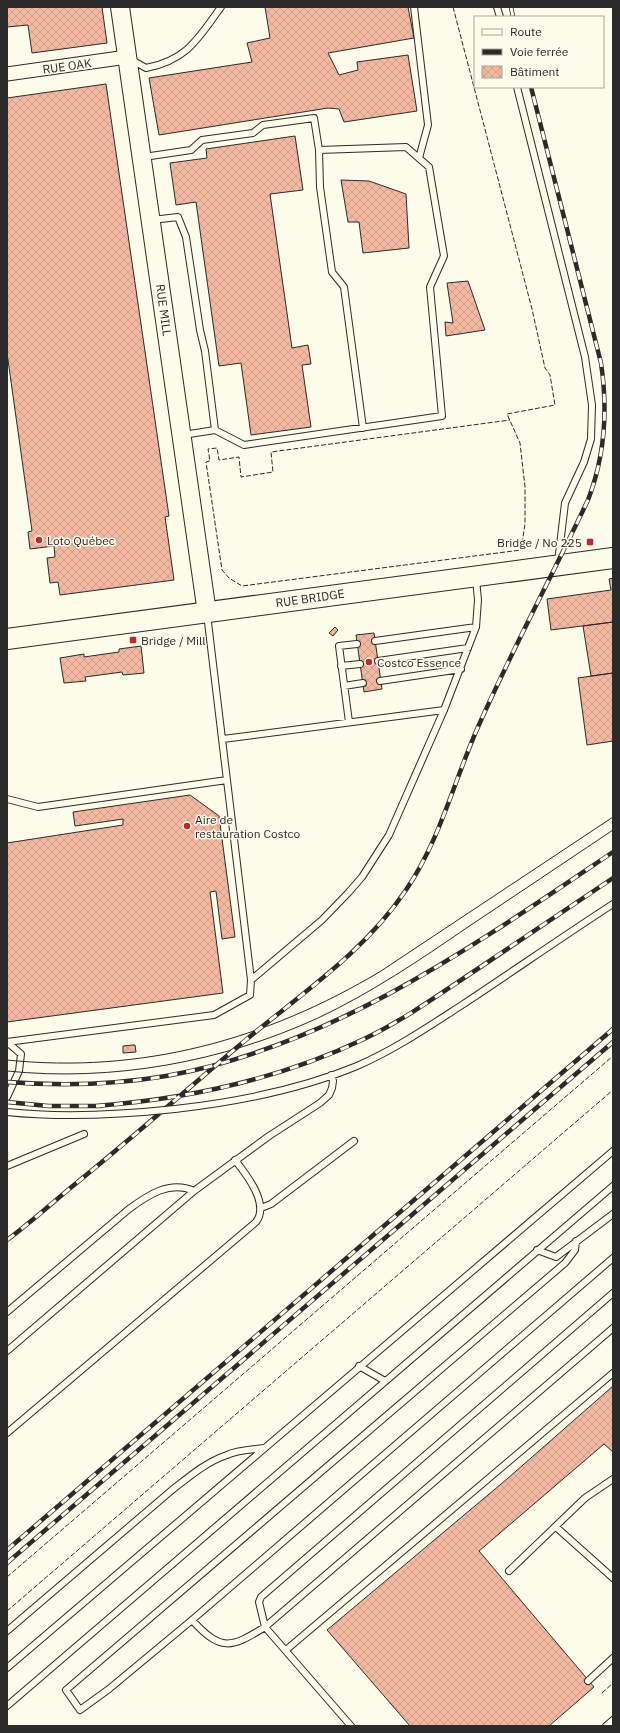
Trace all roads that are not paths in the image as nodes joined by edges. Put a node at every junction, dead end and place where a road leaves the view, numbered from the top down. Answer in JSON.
{"nodes":[{"id":1,"x":120,"y":7,"type":"edge"},
{"id":2,"x":221,"y":7,"type":"edge"},
{"id":3,"x":414,"y":7,"type":"edge"},
{"id":4,"x":128,"y":58,"type":"junction"},
{"id":5,"x":7,"y":74,"type":"edge"},
{"id":6,"x":517,"y":88,"type":"edge"},
{"id":7,"x":319,"y":150,"type":"junction"},
{"id":8,"x":142,"y":157,"type":"junction"},
{"id":9,"x":419,"y":158,"type":"junction"},
{"id":10,"x":151,"y":221,"type":"junction"},
{"id":11,"x":363,"y":428,"type":"junction"},
{"id":12,"x":215,"y":430,"type":"junction"},
{"id":13,"x":182,"y":435,"type":"junction"},
{"id":14,"x":613,"y":558,"type":"edge"},
{"id":15,"x":557,"y":565,"type":"junction"},
{"id":16,"x":476,"y":576,"type":"junction"},
{"id":17,"x":207,"y":613,"type":"junction"},
{"id":18,"x":476,"y":627,"type":"junction"},
{"id":19,"x":7,"y":639,"type":"edge"},
{"id":20,"x":375,"y":641,"type":"dead end"},
{"id":21,"x":357,"y":644,"type":"dead end"},
{"id":22,"x":468,"y":648,"type":"junction"},
{"id":23,"x":378,"y":661,"type":"dead end"},
{"id":24,"x":360,"y":664,"type":"dead end"},
{"id":25,"x":341,"y":666,"type":"junction"},
{"id":26,"x":461,"y":669,"type":"junction"},
{"id":27,"x":380,"y":681,"type":"dead end"},
{"id":28,"x":363,"y":683,"type":"dead end"},
{"id":29,"x":344,"y":686,"type":"junction"},
{"id":30,"x":444,"y":710,"type":"junction"},
{"id":31,"x":349,"y":722,"type":"junction"},
{"id":32,"x":222,"y":739,"type":"junction"},
{"id":33,"x":227,"y":780,"type":"junction"},
{"id":34,"x":7,"y":799,"type":"edge"},
{"id":35,"x":613,"y":904,"type":"edge"},
{"id":36,"x":251,"y":980,"type":"junction"},
{"id":37,"x":331,"y":1075,"type":"junction"},
{"id":38,"x":7,"y":1097,"type":"edge"},
{"id":39,"x":7,"y":1112,"type":"edge"},
{"id":40,"x":84,"y":1134,"type":"dead end"},
{"id":41,"x":354,"y":1142,"type":"dead end"},
{"id":42,"x":613,"y":1151,"type":"edge"},
{"id":43,"x":235,"y":1160,"type":"junction"},
{"id":44,"x":7,"y":1166,"type":"edge"},
{"id":45,"x":613,"y":1186,"type":"edge"},
{"id":46,"x":194,"y":1191,"type":"junction"},
{"id":47,"x":261,"y":1208,"type":"junction"},
{"id":48,"x":613,"y":1214,"type":"edge"},
{"id":49,"x":576,"y":1241,"type":"junction"},
{"id":50,"x":538,"y":1250,"type":"junction"},
{"id":51,"x":613,"y":1258,"type":"edge"},
{"id":52,"x":613,"y":1293,"type":"edge"},
{"id":53,"x":7,"y":1312,"type":"edge"},
{"id":54,"x":613,"y":1328,"type":"edge"},
{"id":55,"x":7,"y":1351,"type":"edge"},
{"id":56,"x":359,"y":1366,"type":"junction"},
{"id":57,"x":613,"y":1373,"type":"edge"},
{"id":58,"x":385,"y":1381,"type":"junction"},
{"id":59,"x":7,"y":1433,"type":"edge"},
{"id":60,"x":264,"y":1448,"type":"junction"},
{"id":61,"x":613,"y":1479,"type":"edge"},
{"id":62,"x":556,"y":1527,"type":"junction"},
{"id":63,"x":509,"y":1571,"type":"dead end"},
{"id":64,"x":613,"y":1578,"type":"edge"},
{"id":65,"x":192,"y":1620,"type":"junction"},
{"id":66,"x":265,"y":1627,"type":"junction"},
{"id":67,"x":7,"y":1631,"type":"edge"},
{"id":68,"x":286,"y":1650,"type":"junction"},
{"id":69,"x":613,"y":1658,"type":"edge"},
{"id":70,"x":7,"y":1668,"type":"edge"},
{"id":71,"x":588,"y":1681,"type":"dead end"},
{"id":72,"x":7,"y":1706,"type":"edge"},
{"id":73,"x":613,"y":1720,"type":"edge"},
{"id":74,"x":351,"y":1726,"type":"edge"},
{"id":75,"x":606,"y":1726,"type":"edge"}],
"edges":[{"from":1,"to":4,"type":"street","name":"RUE MILL"},
{"from":2,"to":4,"type":"lane"},
{"from":3,"to":9,"type":"lane"},
{"from":4,"to":5,"type":"street","name":"RUE OAK"},
{"from":4,"to":8,"type":"street","name":"RUE MILL"},
{"from":6,"to":15,"type":"lane"},
{"from":7,"to":8,"type":"lane"},
{"from":7,"to":9,"type":"lane"},
{"from":7,"to":11,"type":"lane"},
{"from":8,"to":10,"type":"street","name":"RUE MILL"},
{"from":9,"to":11,"type":"lane"},
{"from":10,"to":12,"type":"lane"},
{"from":10,"to":13,"type":"street","name":"RUE MILL"},
{"from":11,"to":12,"type":"lane"},
{"from":12,"to":13,"type":"lane"},
{"from":13,"to":17,"type":"street","name":"RUE MILL"},
{"from":14,"to":15,"type":"main road","name":"RUE BRIDGE"},
{"from":15,"to":16,"type":"main road","name":"RUE BRIDGE"},
{"from":16,"to":17,"type":"main road","name":"RUE BRIDGE"},
{"from":16,"to":18,"type":"lane"},
{"from":17,"to":19,"type":"main road","name":"RUE BRIDGE"},
{"from":17,"to":32,"type":"lane"},
{"from":18,"to":20,"type":"lane"},
{"from":18,"to":22,"type":"lane"},
{"from":21,"to":25,"type":"lane"},
{"from":22,"to":23,"type":"lane"},
{"from":22,"to":26,"type":"lane"},
{"from":24,"to":25,"type":"lane"},
{"from":25,"to":29,"type":"lane"},
{"from":26,"to":27,"type":"lane"},
{"from":26,"to":30,"type":"lane"},
{"from":28,"to":29,"type":"lane"},
{"from":29,"to":31,"type":"lane"},
{"from":30,"to":31,"type":"lane"},
{"from":30,"to":36,"type":"lane"},
{"from":31,"to":32,"type":"lane"},
{"from":32,"to":33,"type":"lane"},
{"from":33,"to":34,"type":"lane"},
{"from":33,"to":36,"type":"lane"},
{"from":35,"to":37,"type":"lane"},
{"from":36,"to":38,"type":"lane"},
{"from":37,"to":39,"type":"lane","bridge":true},
{"from":37,"to":43,"type":"lane"},
{"from":40,"to":44,"type":"lane"},
{"from":41,"to":47,"type":"lane"},
{"from":42,"to":56,"type":"lane"},
{"from":43,"to":46,"type":"lane"},
{"from":43,"to":47,"type":"lane"},
{"from":45,"to":50,"type":"lane"},
{"from":46,"to":53,"type":"lane"},
{"from":46,"to":55,"type":"lane"},
{"from":47,"to":59,"type":"lane"},
{"from":48,"to":49,"type":"lane"},
{"from":49,"to":50,"type":"lane"},
{"from":49,"to":65,"type":"lane"},
{"from":50,"to":58,"type":"lane"},
{"from":51,"to":65,"type":"lane"},
{"from":52,"to":66,"type":"lane"},
{"from":54,"to":66,"type":"lane"},
{"from":56,"to":58,"type":"lane"},
{"from":56,"to":60,"type":"lane"},
{"from":57,"to":68,"type":"lane"},
{"from":58,"to":72,"type":"lane"},
{"from":60,"to":67,"type":"lane"},
{"from":60,"to":70,"type":"lane"},
{"from":61,"to":62,"type":"lane"},
{"from":62,"to":63,"type":"lane"},
{"from":62,"to":64,"type":"lane"},
{"from":65,"to":66,"type":"lane"},
{"from":66,"to":68,"type":"lane"},
{"from":68,"to":74,"type":"lane"},
{"from":69,"to":71,"type":"lane"},
{"from":73,"to":75,"type":"lane"}]}
